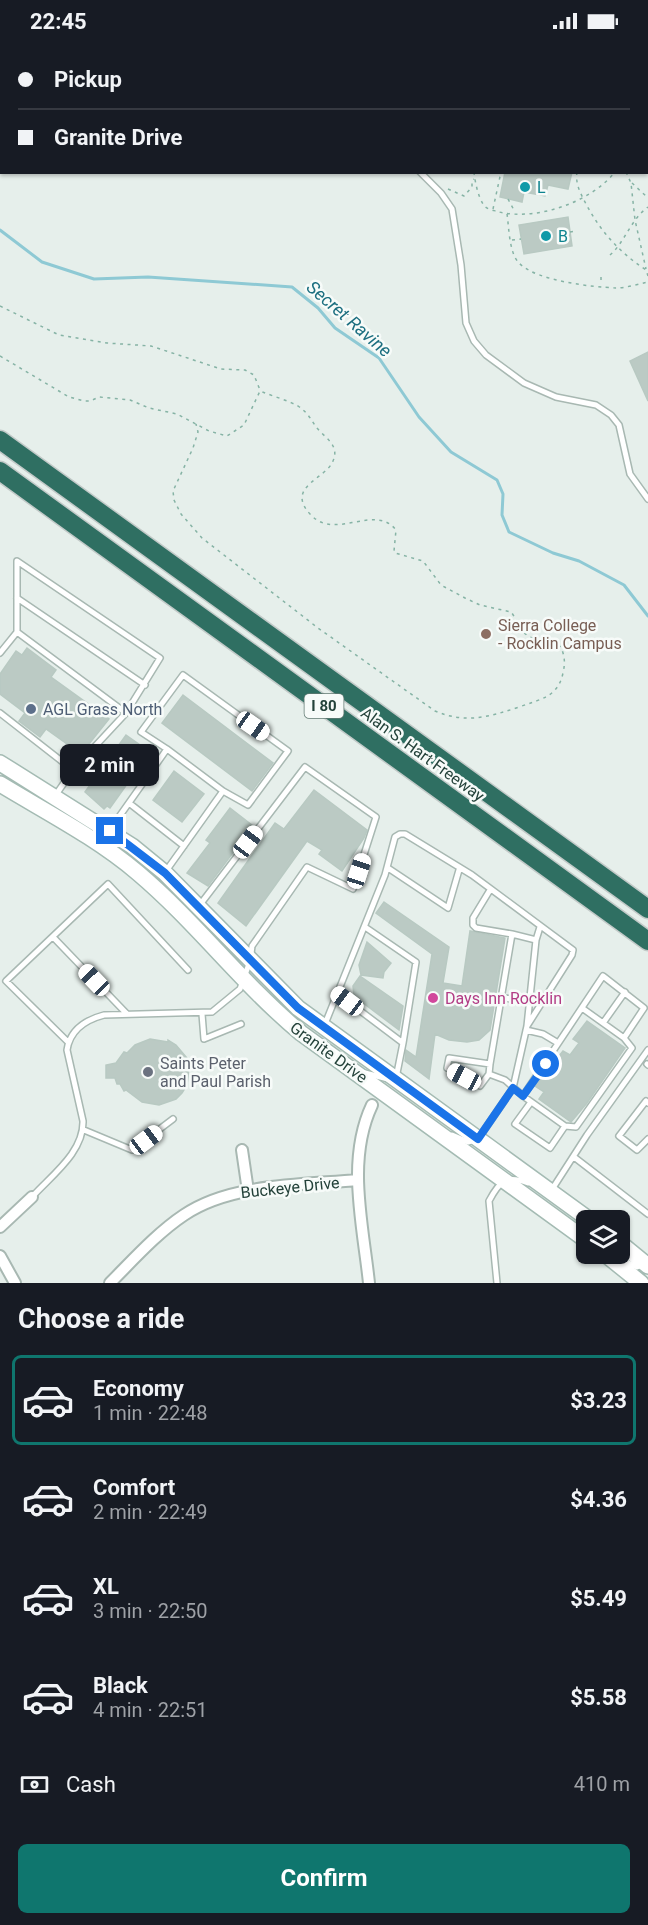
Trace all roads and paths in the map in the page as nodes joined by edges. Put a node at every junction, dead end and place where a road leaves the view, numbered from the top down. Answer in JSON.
{"nodes":[{"id":1,"x":422,"y":174,"type":"edge"},
{"id":2,"x":474,"y":174,"type":"edge"},
{"id":3,"x":501,"y":174,"type":"edge"},
{"id":4,"x":577,"y":174,"type":"edge"},
{"id":5,"x":613,"y":174,"type":"edge"},
{"id":6,"x":627,"y":174,"type":"edge"},
{"id":7,"x":475,"y":179,"type":"junction"},
{"id":8,"x":631,"y":183,"type":"junction"},
{"id":9,"x":444,"y":185,"type":"dead end"},
{"id":10,"x":583,"y":198,"type":"junction"},
{"id":11,"x":648,"y":198,"type":"edge"},
{"id":12,"x":508,"y":199,"type":"dead end"},
{"id":13,"x":648,"y":207,"type":"edge"},
{"id":14,"x":493,"y":210,"type":"junction"},
{"id":15,"x":516,"y":213,"type":"junction"},
{"id":16,"x":507,"y":214,"type":"junction"},
{"id":17,"x":635,"y":220,"type":"junction"},
{"id":18,"x":576,"y":231,"type":"dead end"},
{"id":19,"x":570,"y":232,"type":"dead end"},
{"id":20,"x":521,"y":239,"type":"dead end"},
{"id":21,"x":512,"y":241,"type":"junction"},
{"id":22,"x":618,"y":248,"type":"junction"},
{"id":23,"x":609,"y":255,"type":"dead end"},
{"id":24,"x":646,"y":270,"type":"junction"},
{"id":25,"x":648,"y":276,"type":"edge"},
{"id":26,"x":601,"y":277,"type":"dead end"},
{"id":27,"x":601,"y":281,"type":"dead end"},
{"id":28,"x":648,"y":282,"type":"edge"},
{"id":29,"x":0,"y":306,"type":"edge"},
{"id":30,"x":0,"y":356,"type":"edge"},
{"id":31,"x":260,"y":391,"type":"junction"},
{"id":32,"x":196,"y":424,"type":"junction"},
{"id":33,"x":0,"y":440,"type":"edge"},
{"id":34,"x":0,"y":471,"type":"edge"},
{"id":35,"x":648,"y":499,"type":"edge"},
{"id":36,"x":17,"y":598,"type":"junction"},
{"id":37,"x":17,"y":632,"type":"junction"},
{"id":38,"x":0,"y":653,"type":"edge"},
{"id":39,"x":145,"y":685,"type":"junction"},
{"id":40,"x":0,"y":713,"type":"edge"},
{"id":41,"x":126,"y":713,"type":"junction"},
{"id":42,"x":167,"y":749,"type":"junction"},
{"id":43,"x":0,"y":763,"type":"edge"},
{"id":44,"x":73,"y":770,"type":"junction"},
{"id":45,"x":0,"y":772,"type":"edge"},
{"id":46,"x":17,"y":774,"type":"junction"},
{"id":47,"x":0,"y":784,"type":"edge"},
{"id":48,"x":223,"y":790,"type":"junction"},
{"id":49,"x":55,"y":796,"type":"junction"},
{"id":50,"x":129,"y":803,"type":"junction"},
{"id":51,"x":110,"y":831,"type":"junction"},
{"id":52,"x":100,"y":845,"type":"junction"},
{"id":53,"x":184,"y":846,"type":"junction"},
{"id":54,"x":388,"y":868,"type":"junction"},
{"id":55,"x":459,"y":870,"type":"junction"},
{"id":56,"x":165,"y":873,"type":"junction"},
{"id":57,"x":490,"y":890,"type":"junction"},
{"id":58,"x":198,"y":907,"type":"junction"},
{"id":59,"x":648,"y":909,"type":"edge"},
{"id":60,"x":365,"y":927,"type":"junction"},
{"id":61,"x":540,"y":927,"type":"junction"},
{"id":62,"x":512,"y":934,"type":"junction"},
{"id":63,"x":53,"y":937,"type":"junction"},
{"id":64,"x":536,"y":940,"type":"junction"},
{"id":65,"x":648,"y":941,"type":"edge"},
{"id":66,"x":250,"y":960,"type":"junction"},
{"id":67,"x":188,"y":970,"type":"dead end"},
{"id":68,"x":244,"y":979,"type":"junction"},
{"id":69,"x":625,"y":993,"type":"junction"},
{"id":70,"x":338,"y":994,"type":"junction"},
{"id":71,"x":501,"y":997,"type":"junction"},
{"id":72,"x":530,"y":1003,"type":"junction"},
{"id":73,"x":582,"y":1008,"type":"junction"},
{"id":74,"x":127,"y":1014,"type":"junction"},
{"id":75,"x":202,"y":1014,"type":"junction"},
{"id":76,"x":603,"y":1023,"type":"junction"},
{"id":77,"x":241,"y":1024,"type":"dead end"},
{"id":78,"x":324,"y":1027,"type":"junction"},
{"id":79,"x":526,"y":1028,"type":"junction"},
{"id":80,"x":624,"y":1038,"type":"junction"},
{"id":81,"x":68,"y":1042,"type":"junction"},
{"id":82,"x":403,"y":1043,"type":"junction"},
{"id":83,"x":558,"y":1043,"type":"junction"},
{"id":84,"x":648,"y":1050,"type":"edge"},
{"id":85,"x":490,"y":1064,"type":"junction"},
{"id":86,"x":350,"y":1067,"type":"junction"},
{"id":87,"x":489,"y":1074,"type":"junction"},
{"id":88,"x":396,"y":1079,"type":"junction"},
{"id":89,"x":513,"y":1088,"type":"junction"},
{"id":90,"x":523,"y":1096,"type":"junction"},
{"id":91,"x":531,"y":1101,"type":"junction"},
{"id":92,"x":648,"y":1102,"type":"edge"},
{"id":93,"x":372,"y":1105,"type":"dead end"},
{"id":94,"x":173,"y":1119,"type":"dead end"},
{"id":95,"x":431,"y":1126,"type":"junction"},
{"id":96,"x":565,"y":1126,"type":"junction"},
{"id":97,"x":84,"y":1131,"type":"junction"},
{"id":98,"x":478,"y":1139,"type":"junction"},
{"id":99,"x":648,"y":1139,"type":"edge"},
{"id":100,"x":242,"y":1150,"type":"dead end"},
{"id":101,"x":574,"y":1157,"type":"junction"},
{"id":102,"x":358,"y":1180,"type":"junction"},
{"id":103,"x":505,"y":1180,"type":"junction"},
{"id":104,"x":248,"y":1191,"type":"junction"},
{"id":105,"x":550,"y":1192,"type":"junction"},
{"id":106,"x":32,"y":1197,"type":"joint"},
{"id":107,"x":576,"y":1210,"type":"edge"},
{"id":108,"x":648,"y":1214,"type":"edge"},
{"id":109,"x":0,"y":1227,"type":"edge"},
{"id":110,"x":576,"y":1233,"type":"edge"},
{"id":111,"x":630,"y":1251,"type":"edge"},
{"id":112,"x":0,"y":1256,"type":"edge"},
{"id":113,"x":616,"y":1264,"type":"edge"},
{"id":114,"x":630,"y":1264,"type":"edge"},
{"id":115,"x":647,"y":1264,"type":"edge"},
{"id":116,"x":634,"y":1281,"type":"edge"},
{"id":117,"x":15,"y":1283,"type":"edge"},
{"id":118,"x":110,"y":1283,"type":"edge"},
{"id":119,"x":369,"y":1283,"type":"edge"},
{"id":120,"x":497,"y":1283,"type":"edge"}],
"edges":[{"from":1,"to":35,"type":"lane"},
{"from":2,"to":7,"type":"path"},
{"from":3,"to":14,"type":"path"},
{"from":4,"to":10,"type":"path"},
{"from":5,"to":10,"type":"path"},
{"from":6,"to":8,"type":"path"},
{"from":7,"to":9,"type":"path"},
{"from":7,"to":14,"type":"path"},
{"from":8,"to":11,"type":"path"},
{"from":8,"to":17,"type":"path"},
{"from":10,"to":15,"type":"path"},
{"from":10,"to":22,"type":"path"},
{"from":12,"to":15,"type":"path"},
{"from":13,"to":17,"type":"path"},
{"from":14,"to":16,"type":"path"},
{"from":15,"to":16,"type":"path"},
{"from":16,"to":21,"type":"path"},
{"from":17,"to":22,"type":"path"},
{"from":17,"to":24,"type":"path"},
{"from":18,"to":19,"type":"path"},
{"from":20,"to":21,"type":"path"},
{"from":21,"to":28,"type":"path"},
{"from":22,"to":23,"type":"path"},
{"from":22,"to":24,"type":"path"},
{"from":24,"to":25,"type":"path"},
{"from":26,"to":27,"type":"path"},
{"from":29,"to":31,"type":"path"},
{"from":30,"to":32,"type":"path"},
{"from":31,"to":32,"type":"path"},
{"from":31,"to":32,"type":"path"},
{"from":33,"to":59,"type":"highway","name":"Alan S. Hart Freeway","number":"I 80"},
{"from":34,"to":65,"type":"highway","name":"Alan S. Hart Freeway","number":"I 80"},
{"from":36,"to":37,"type":"lane"},
{"from":36,"to":39,"type":"lane"},
{"from":36,"to":39,"type":"lane"},
{"from":37,"to":38,"type":"lane"},
{"from":37,"to":41,"type":"lane"},
{"from":39,"to":41,"type":"lane"},
{"from":40,"to":44,"type":"lane"},
{"from":41,"to":44,"type":"lane"},
{"from":42,"to":48,"type":"lane"},
{"from":42,"to":48,"type":"lane"},
{"from":42,"to":50,"type":"lane"},
{"from":43,"to":46,"type":"street","name":"Granite Drive"},
{"from":44,"to":49,"type":"lane"},
{"from":45,"to":46,"type":"lane"},
{"from":46,"to":49,"type":"street","name":"Granite Drive"},
{"from":47,"to":52,"type":"street","name":"Granite Drive"},
{"from":48,"to":53,"type":"lane"},
{"from":49,"to":51,"type":"street","name":"Granite Drive"},
{"from":50,"to":51,"type":"lane"},
{"from":50,"to":53,"type":"lane"},
{"from":51,"to":52,"type":"lane"},
{"from":51,"to":56,"type":"street","name":"Granite Drive"},
{"from":52,"to":68,"type":"street","name":"Granite Drive"},
{"from":53,"to":56,"type":"lane"},
{"from":54,"to":55,"type":"lane"},
{"from":54,"to":55,"type":"lane"},
{"from":54,"to":60,"type":"lane"},
{"from":55,"to":57,"type":"lane"},
{"from":56,"to":58,"type":"street","name":"Granite Drive"},
{"from":57,"to":61,"type":"lane"},
{"from":57,"to":62,"type":"lane"},
{"from":58,"to":66,"type":"street","name":"Granite Drive"},
{"from":58,"to":66,"type":"lane"},
{"from":60,"to":70,"type":"lane"},
{"from":60,"to":82,"type":"lane"},
{"from":61,"to":64,"type":"lane"},
{"from":61,"to":79,"type":"lane"},
{"from":62,"to":64,"type":"lane"},
{"from":62,"to":71,"type":"lane"},
{"from":63,"to":67,"type":"lane"},
{"from":63,"to":74,"type":"lane"},
{"from":63,"to":81,"type":"lane"},
{"from":64,"to":72,"type":"lane"},
{"from":66,"to":68,"type":"lane"},
{"from":66,"to":78,"type":"street","name":"Granite Drive"},
{"from":68,"to":75,"type":"lane"},
{"from":68,"to":86,"type":"street","name":"Granite Drive"},
{"from":69,"to":73,"type":"lane"},
{"from":69,"to":76,"type":"lane"},
{"from":69,"to":80,"type":"lane"},
{"from":70,"to":78,"type":"lane"},
{"from":70,"to":82,"type":"lane"},
{"from":71,"to":72,"type":"lane"},
{"from":71,"to":85,"type":"lane"},
{"from":72,"to":79,"type":"lane"},
{"from":73,"to":76,"type":"lane"},
{"from":73,"to":83,"type":"lane"},
{"from":74,"to":75,"type":"lane"},
{"from":74,"to":81,"type":"lane"},
{"from":75,"to":77,"type":"lane"},
{"from":76,"to":80,"type":"lane"},
{"from":78,"to":88,"type":"street","name":"Granite Drive"},
{"from":79,"to":83,"type":"lane"},
{"from":79,"to":89,"type":"lane"},
{"from":80,"to":96,"type":"lane"},
{"from":81,"to":97,"type":"lane"},
{"from":82,"to":88,"type":"lane"},
{"from":83,"to":90,"type":"lane"},
{"from":84,"to":101,"type":"lane"},
{"from":85,"to":87,"type":"lane"},
{"from":85,"to":87,"type":"lane"},
{"from":86,"to":88,"type":"lane"},
{"from":86,"to":95,"type":"street","name":"Granite Drive"},
{"from":87,"to":89,"type":"lane"},
{"from":88,"to":98,"type":"street","name":"Granite Drive"},
{"from":89,"to":90,"type":"lane"},
{"from":89,"to":98,"type":"lane"},
{"from":90,"to":91,"type":"lane"},
{"from":91,"to":96,"type":"lane"},
{"from":91,"to":96,"type":"lane"},
{"from":92,"to":99,"type":"lane"},
{"from":93,"to":102,"type":"street"},
{"from":94,"to":97,"type":"lane"},
{"from":95,"to":98,"type":"lane"},
{"from":95,"to":103,"type":"street","name":"Granite Drive"},
{"from":97,"to":106,"type":"lane"},
{"from":98,"to":105,"type":"street","name":"Granite Drive"},
{"from":100,"to":104,"type":"street"},
{"from":101,"to":105,"type":"lane"},
{"from":101,"to":108,"type":"lane"},
{"from":102,"to":104,"type":"street","name":"Buckeye Drive"},
{"from":102,"to":119,"type":"street"},
{"from":103,"to":105,"type":"lane"},
{"from":103,"to":110,"type":"street","name":"Granite Drive"},
{"from":103,"to":120,"type":"lane"},
{"from":104,"to":118,"type":"street","name":"Buckeye Drive"},
{"from":105,"to":107,"type":"street","name":"Granite Drive"},
{"from":106,"to":109,"type":"street"},
{"from":111,"to":115,"type":"street"},
{"from":112,"to":117,"type":"street"},
{"from":113,"to":116,"type":"street"},
{"from":114,"to":115,"type":"lane"}]}
